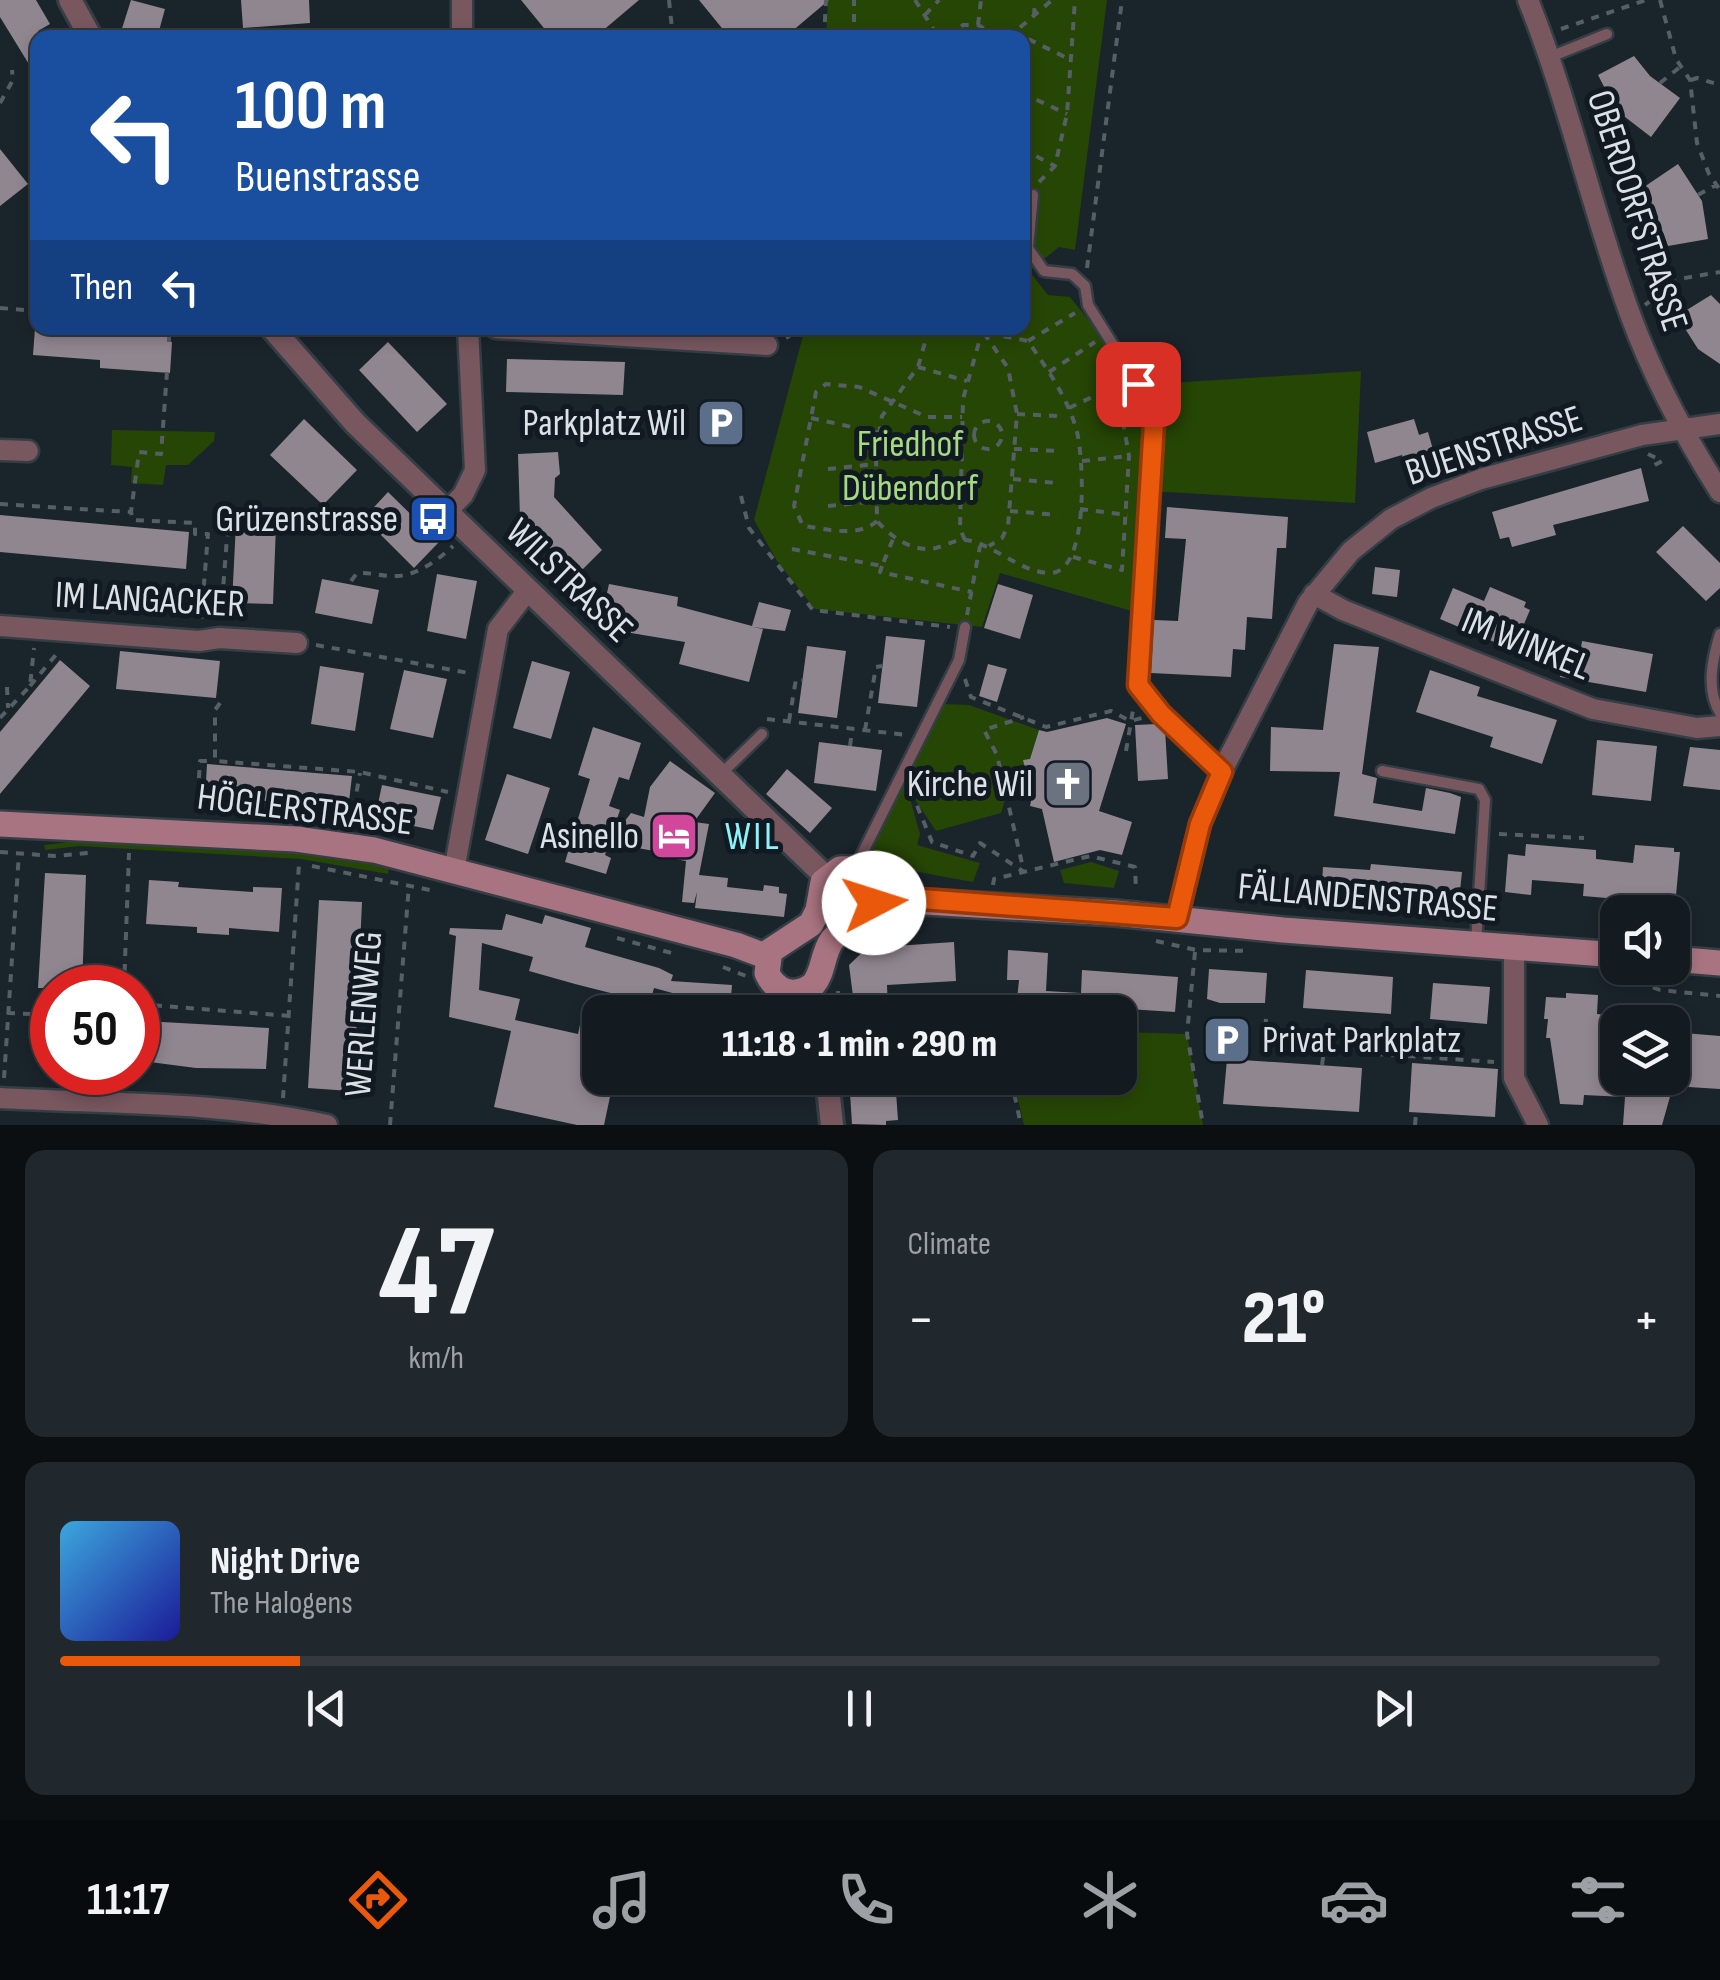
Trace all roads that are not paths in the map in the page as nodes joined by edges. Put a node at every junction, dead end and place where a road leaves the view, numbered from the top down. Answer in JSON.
{"nodes":[{"id":1,"x":70,"y":0,"type":"edge"},
{"id":2,"x":462,"y":0,"type":"edge"},
{"id":3,"x":1528,"y":0,"type":"edge"},
{"id":4,"x":87,"y":30,"type":"edge"},
{"id":5,"x":462,"y":30,"type":"edge"},
{"id":6,"x":1607,"y":34,"type":"dead end"},
{"id":7,"x":1550,"y":56,"type":"junction"},
{"id":8,"x":1034,"y":190,"type":"road end"},
{"id":9,"x":1030,"y":229,"type":"edge"},
{"id":10,"x":1030,"y":251,"type":"edge"},
{"id":11,"x":278,"y":335,"type":"edge"},
{"id":12,"x":468,"y":335,"type":"edge"},
{"id":13,"x":686,"y":335,"type":"edge"},
{"id":14,"x":768,"y":346,"type":"dead end"},
{"id":15,"x":1720,"y":424,"type":"edge"},
{"id":16,"x":1683,"y":430,"type":"junction"},
{"id":17,"x":0,"y":450,"type":"edge"},
{"id":18,"x":28,"y":451,"type":"dead end"},
{"id":19,"x":1720,"y":492,"type":"edge"},
{"id":20,"x":446,"y":512,"type":"junction"},
{"id":21,"x":528,"y":590,"type":"junction"},
{"id":22,"x":1314,"y":594,"type":"junction"},
{"id":23,"x":0,"y":626,"type":"edge"},
{"id":24,"x":964,"y":628,"type":"road end"},
{"id":25,"x":1720,"y":634,"type":"edge"},
{"id":26,"x":297,"y":643,"type":"road end"},
{"id":27,"x":1720,"y":713,"type":"edge"},
{"id":28,"x":1720,"y":726,"type":"edge"},
{"id":29,"x":762,"y":734,"type":"dead end"},
{"id":30,"x":1222,"y":772,"type":"junction"},
{"id":31,"x":1382,"y":772,"type":"dead end"},
{"id":32,"x":720,"y":775,"type":"junction"},
{"id":33,"x":0,"y":824,"type":"edge"},
{"id":34,"x":854,"y":869,"type":"junction"},
{"id":35,"x":826,"y":878,"type":"junction"},
{"id":36,"x":447,"y":882,"type":"junction"},
{"id":37,"x":874,"y":899,"type":"junction"},
{"id":38,"x":1177,"y":918,"type":"junction"},
{"id":39,"x":1476,"y":944,"type":"junction"},
{"id":40,"x":1514,"y":947,"type":"junction"},
{"id":41,"x":768,"y":956,"type":"junction"},
{"id":42,"x":1600,"y":961,"type":"edge"},
{"id":43,"x":1690,"y":961,"type":"edge"},
{"id":44,"x":1720,"y":963,"type":"edge"},
{"id":45,"x":793,"y":995,"type":"edge"},
{"id":46,"x":811,"y":995,"type":"edge"},
{"id":47,"x":829,"y":1095,"type":"edge"},
{"id":48,"x":2,"y":1098,"type":"edge"},
{"id":49,"x":326,"y":1125,"type":"edge"},
{"id":50,"x":832,"y":1125,"type":"edge"},
{"id":51,"x":1538,"y":1125,"type":"edge"}],
"edges":[{"from":1,"to":4,"type":"street"},
{"from":2,"to":5,"type":"street"},
{"from":3,"to":7,"type":"street","name":"OBERDORFSTRASSE"},
{"from":6,"to":7,"type":"lane"},
{"from":7,"to":16,"type":"street","name":"OBERDORFSTRASSE"},
{"from":8,"to":9,"type":"lane"},
{"from":10,"to":30,"type":"lane"},
{"from":11,"to":20,"type":"street","name":"WILSTRASSE"},
{"from":12,"to":20,"type":"street"},
{"from":13,"to":14,"type":"street"},
{"from":15,"to":16,"type":"street","name":"BUENSTRASSE"},
{"from":16,"to":19,"type":"street","name":"OBERDORFSTRASSE"},
{"from":16,"to":22,"type":"street","name":"BUENSTRASSE"},
{"from":17,"to":18,"type":"street"},
{"from":20,"to":21,"type":"street","name":"WILSTRASSE"},
{"from":21,"to":32,"type":"street","name":"WILSTRASSE"},
{"from":21,"to":36,"type":"street"},
{"from":22,"to":28,"type":"street","name":"IM WINKEL"},
{"from":22,"to":30,"type":"street","name":"BUENSTRASSE"},
{"from":23,"to":26,"type":"street","name":"IM LANGACKER"},
{"from":24,"to":34,"type":"lane"},
{"from":25,"to":27,"type":"lane"},
{"from":29,"to":32,"type":"lane"},
{"from":30,"to":38,"type":"street","name":"BUENSTRASSE"},
{"from":31,"to":39,"type":"lane"},
{"from":32,"to":35,"type":"street","name":"WILSTRASSE"},
{"from":33,"to":36,"type":"main road","name":"HÖGLERSTRASSE"},
{"from":34,"to":35,"type":"main road"},
{"from":34,"to":37,"type":"main road"},
{"from":35,"to":41,"type":"main road"},
{"from":36,"to":41,"type":"main road","name":"HÖGLERSTRASSE"},
{"from":37,"to":38,"type":"main road","name":"FÄLLANDENSTRASSE"},
{"from":37,"to":46,"type":"main road"},
{"from":38,"to":39,"type":"main road","name":"FÄLLANDENSTRASSE"},
{"from":39,"to":40,"type":"main road","name":"FÄLLANDENSTRASSE"},
{"from":40,"to":42,"type":"main road","name":"FÄLLANDENSTRASSE"},
{"from":40,"to":51,"type":"street"},
{"from":41,"to":45,"type":"main road"},
{"from":43,"to":44,"type":"main road"},
{"from":47,"to":50,"type":"street"},
{"from":48,"to":49,"type":"street"}]}
